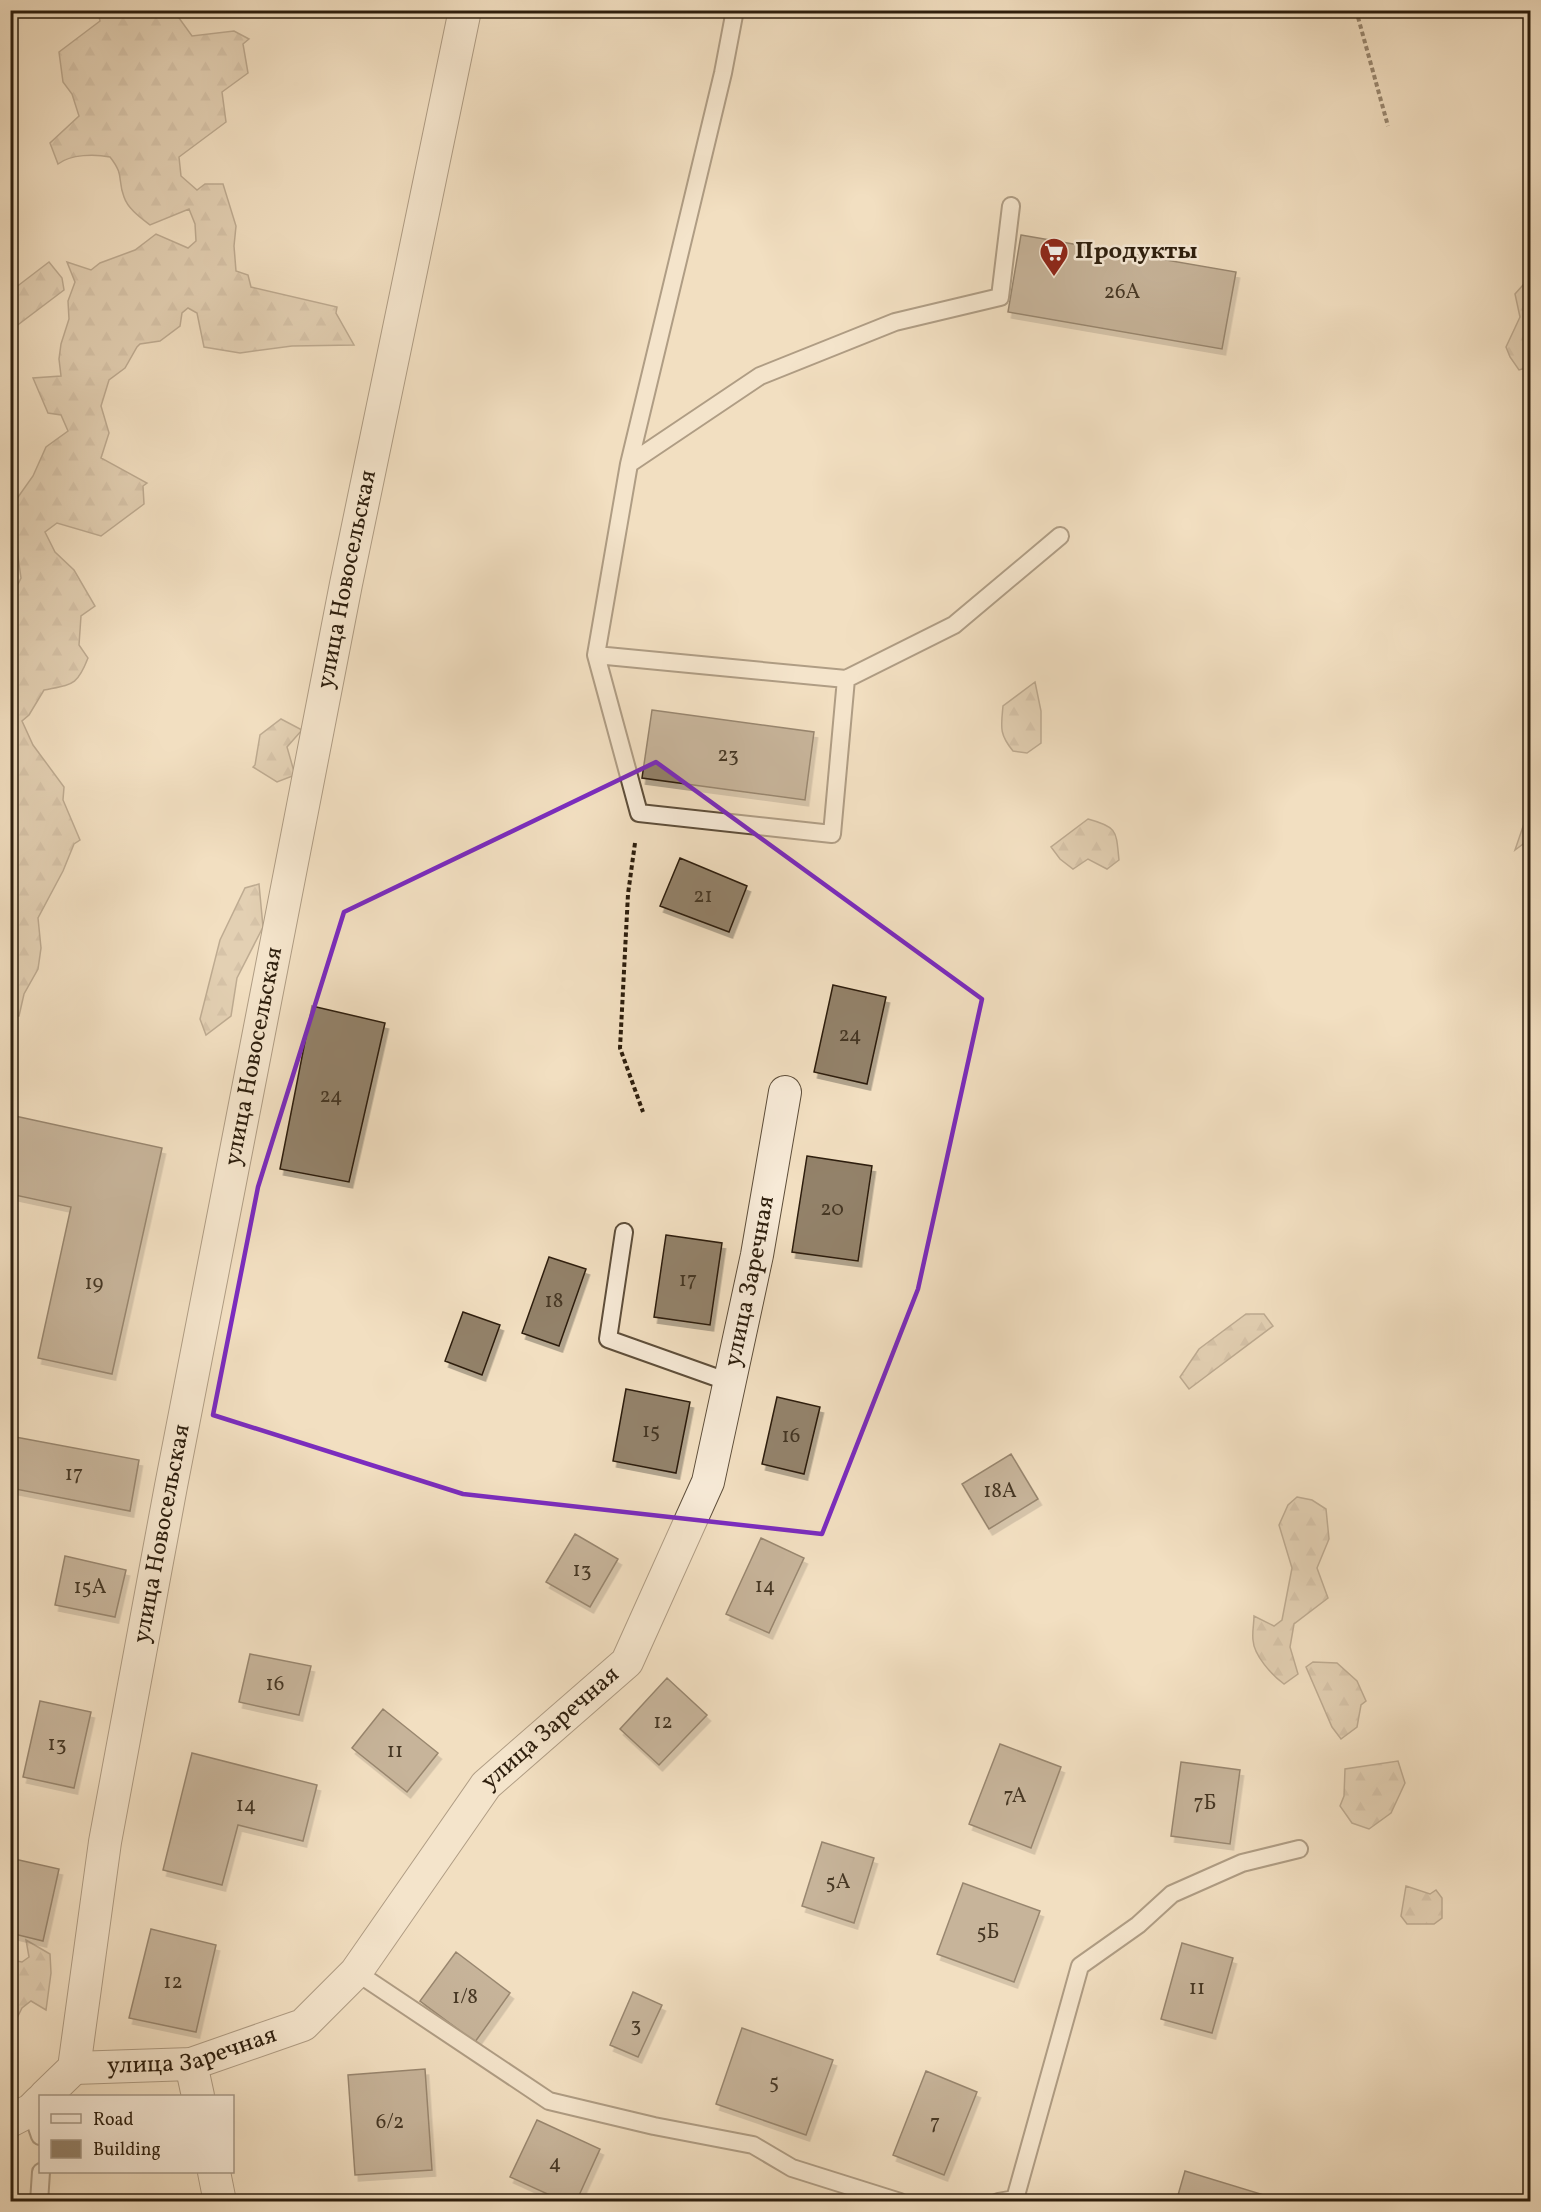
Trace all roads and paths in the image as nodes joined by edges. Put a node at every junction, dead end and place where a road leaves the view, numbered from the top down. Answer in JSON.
{"nodes":[{"id":1,"x":465,"y":10,"type":"edge"},
{"id":2,"x":735,"y":10,"type":"edge"},
{"id":3,"x":1356,"y":10,"type":"edge"},
{"id":4,"x":1389,"y":126,"type":"dead end"},
{"id":5,"x":1011,"y":206,"type":"dead end"},
{"id":6,"x":629,"y":464,"type":"junction"},
{"id":7,"x":1060,"y":536,"type":"dead end"},
{"id":8,"x":596,"y":655,"type":"junction"},
{"id":9,"x":846,"y":679,"type":"junction"},
{"id":10,"x":639,"y":813,"type":"junction"},
{"id":11,"x":785,"y":1092,"type":"dead end"},
{"id":12,"x":643,"y":1112,"type":"dead end"},
{"id":13,"x":624,"y":1232,"type":"dead end"},
{"id":14,"x":729,"y":1382,"type":"junction"},
{"id":15,"x":1299,"y":1849,"type":"dead end"},
{"id":16,"x":356,"y":1972,"type":"junction"},
{"id":17,"x":191,"y":2064,"type":"junction"},
{"id":18,"x":74,"y":2068,"type":"junction"},
{"id":19,"x":50,"y":2095,"type":"edge"},
{"id":20,"x":198,"y":2095,"type":"edge"},
{"id":21,"x":41,"y":2173,"type":"edge"},
{"id":22,"x":214,"y":2173,"type":"edge"},
{"id":23,"x":1018,"y":2200,"type":"edge"},
{"id":24,"x":39,"y":2202,"type":"edge"},
{"id":25,"x":220,"y":2202,"type":"edge"},
{"id":26,"x":900,"y":2202,"type":"edge"},
{"id":27,"x":998,"y":2202,"type":"edge"}],
"edges":[{"from":1,"to":18,"type":"street","name":"улица Новосельская"},
{"from":2,"to":6,"type":"lane"},
{"from":3,"to":4,"type":"path"},
{"from":5,"to":6,"type":"lane"},
{"from":6,"to":8,"type":"lane"},
{"from":7,"to":9,"type":"lane"},
{"from":8,"to":9,"type":"lane"},
{"from":8,"to":10,"type":"lane"},
{"from":9,"to":10,"type":"lane"},
{"from":10,"to":12,"type":"path"},
{"from":11,"to":14,"type":"street","name":"улица Заречная"},
{"from":13,"to":14,"type":"lane"},
{"from":14,"to":16,"type":"street","name":"улица Заречная"},
{"from":15,"to":23,"type":"lane"},
{"from":16,"to":17,"type":"street","name":"улица Заречная"},
{"from":16,"to":26,"type":"lane"},
{"from":17,"to":18,"type":"street","name":"улица Заречная"},
{"from":17,"to":20,"type":"street"},
{"from":18,"to":19,"type":"street"},
{"from":21,"to":24,"type":"lane"},
{"from":22,"to":25,"type":"street"},
{"from":23,"to":27,"type":"lane"}]}
